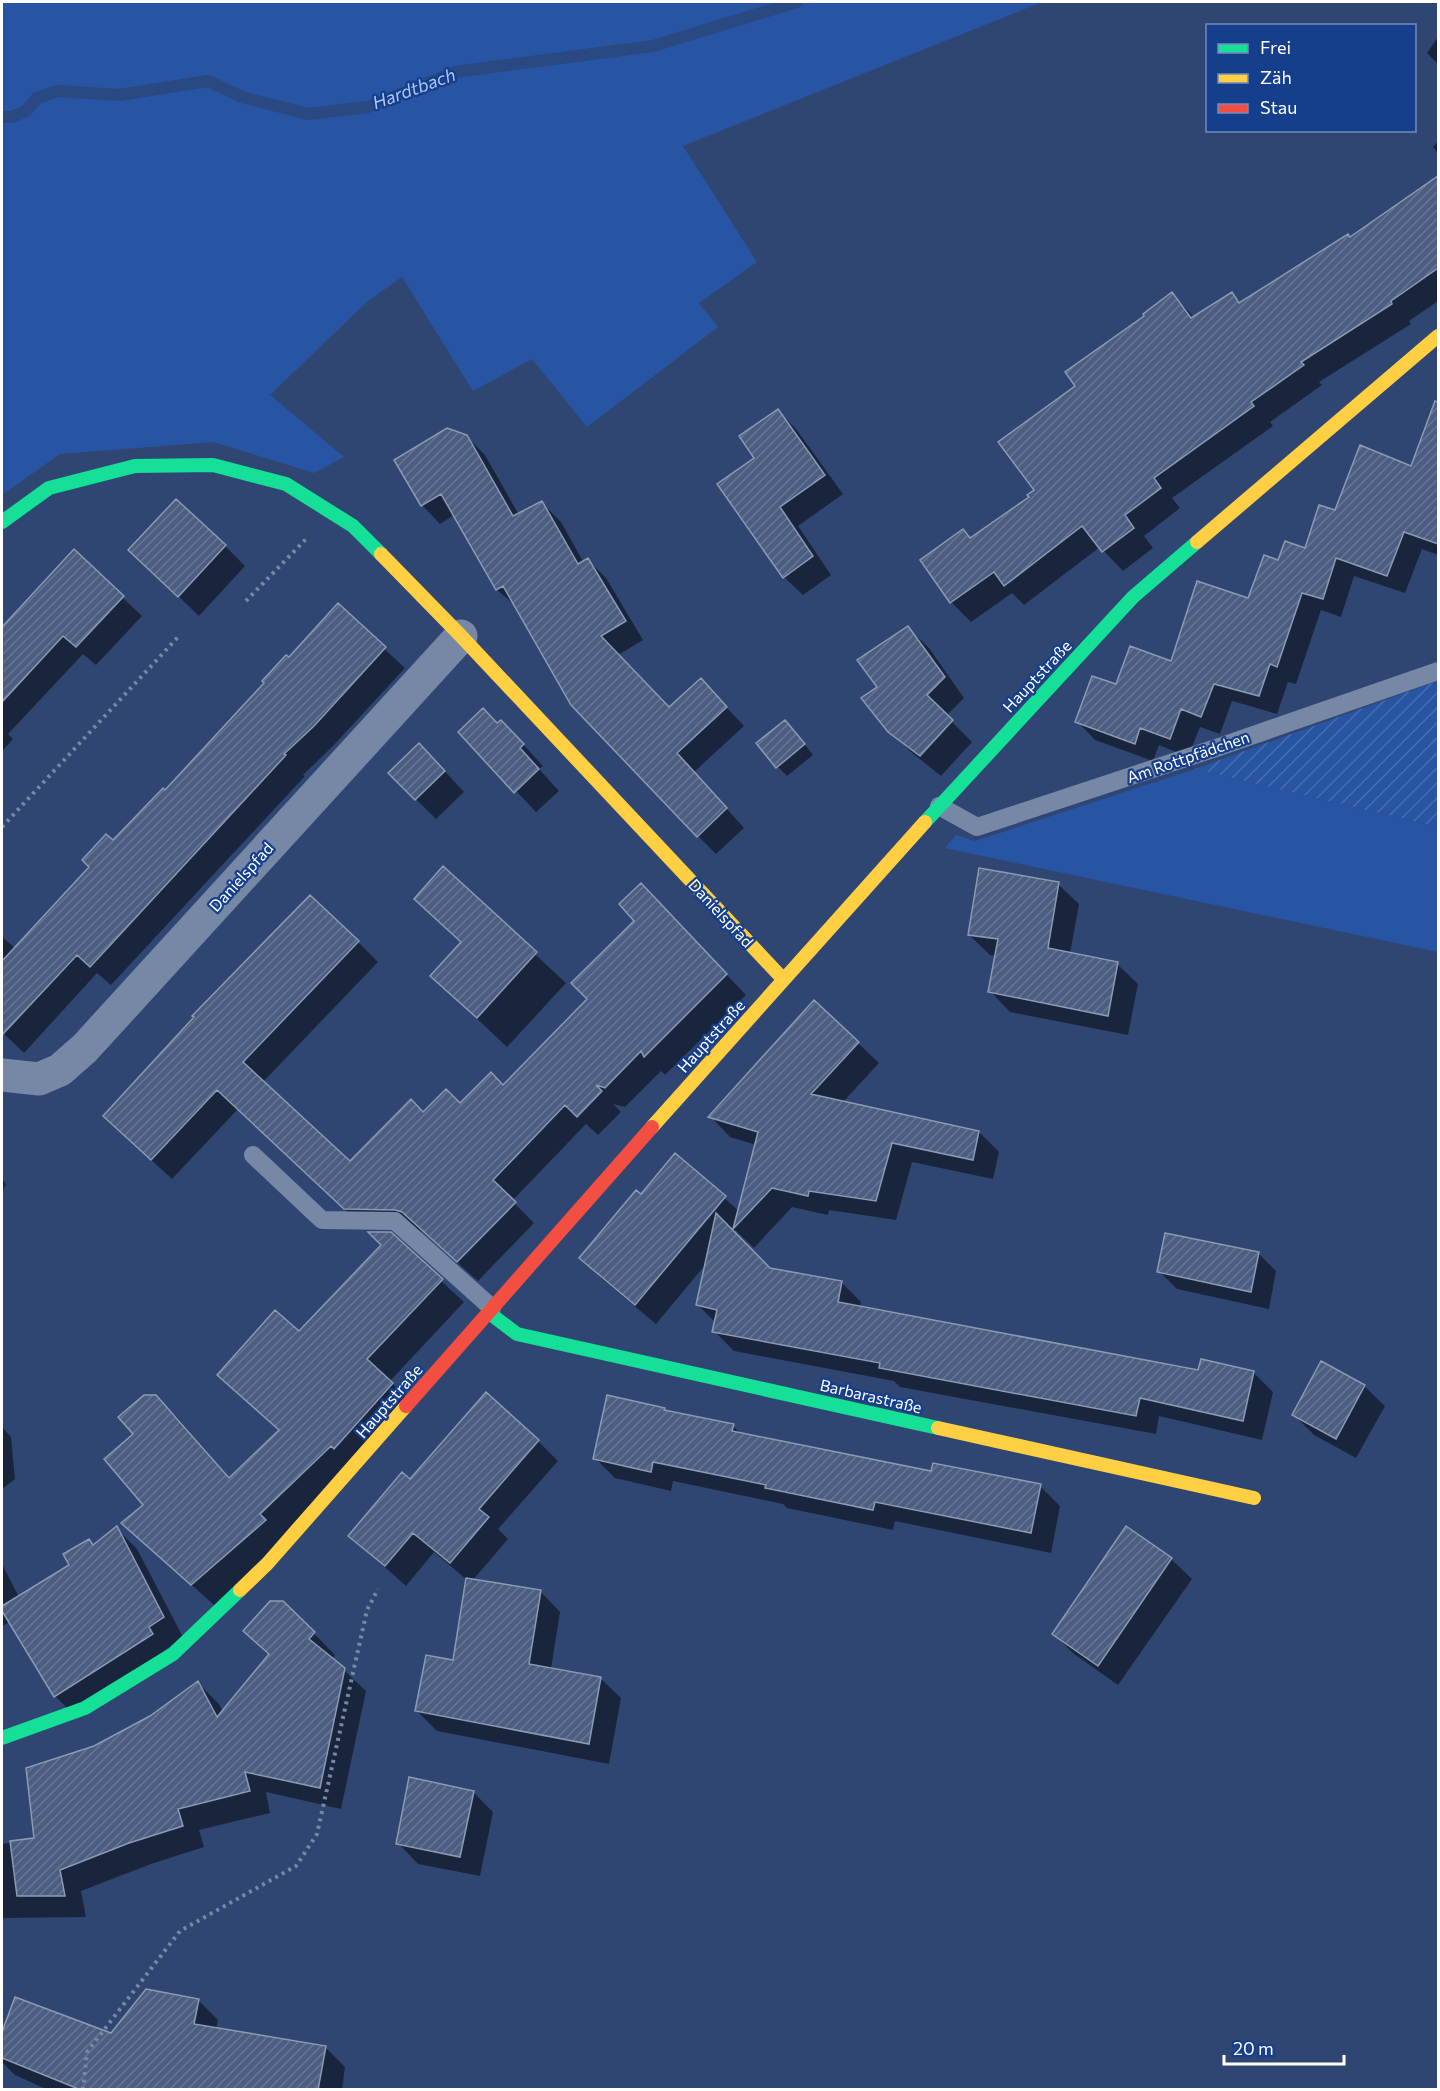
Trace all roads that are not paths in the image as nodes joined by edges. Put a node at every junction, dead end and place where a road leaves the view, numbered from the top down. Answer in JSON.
{"nodes":[{"id":1,"x":1438,"y":336,"type":"edge"},
{"id":2,"x":2,"y":522,"type":"edge"},
{"id":3,"x":461,"y":636,"type":"junction"},
{"id":4,"x":1438,"y":671,"type":"edge"},
{"id":5,"x":939,"y":806,"type":"junction"},
{"id":6,"x":783,"y":979,"type":"junction"},
{"id":7,"x":2,"y":1075,"type":"edge"},
{"id":8,"x":253,"y":1155,"type":"dead end"},
{"id":9,"x":490,"y":1310,"type":"junction"},
{"id":10,"x":1254,"y":1498,"type":"dead end"},
{"id":11,"x":2,"y":1738,"type":"edge"}],
"edges":[{"from":1,"to":5,"type":"main road","name":"Hauptstraße"},
{"from":2,"to":3,"type":"main road","name":"Danielspfad"},
{"from":3,"to":6,"type":"main road","name":"Danielspfad"},
{"from":3,"to":7,"type":"street","name":"Danielspfad"},
{"from":4,"to":5,"type":"lane","name":"Am Rottpfädchen"},
{"from":5,"to":6,"type":"main road","name":"Hauptstraße"},
{"from":6,"to":9,"type":"main road","name":"Hauptstraße"},
{"from":8,"to":9,"type":"lane"},
{"from":9,"to":10,"type":"main road","name":"Barbarastraße"},
{"from":9,"to":11,"type":"main road","name":"Hauptstraße"}]}
